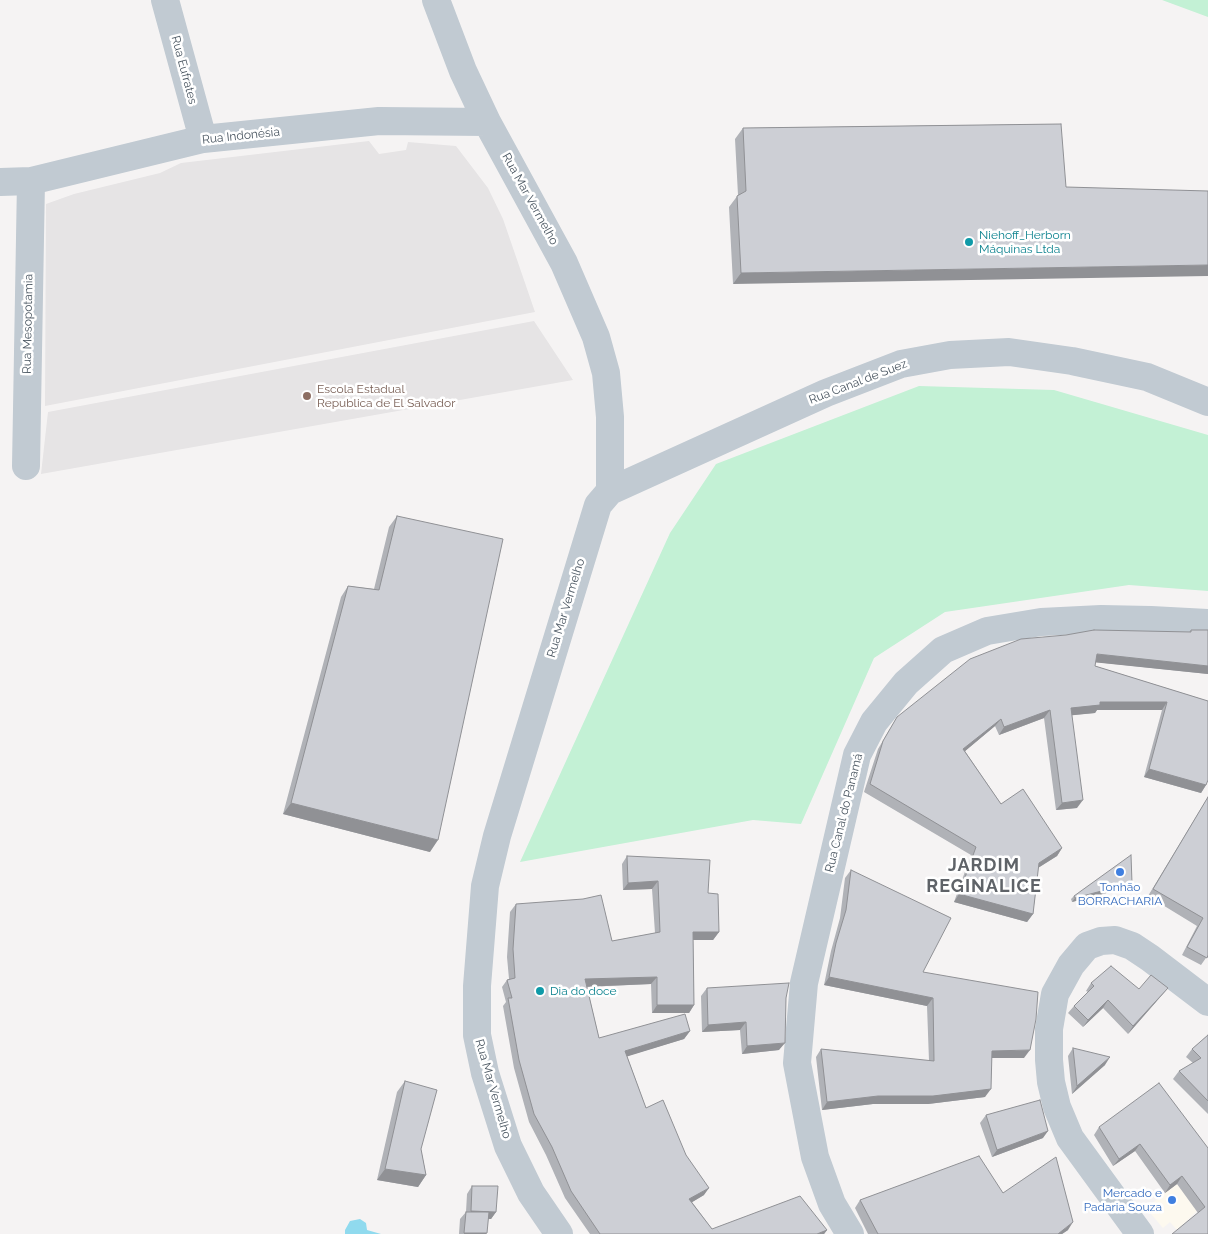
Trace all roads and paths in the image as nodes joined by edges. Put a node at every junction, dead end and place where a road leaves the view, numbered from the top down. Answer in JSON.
{"nodes":[{"id":1,"x":165,"y":0,"type":"edge"},
{"id":2,"x":436,"y":0,"type":"edge"},
{"id":3,"x":487,"y":122,"type":"junction"},
{"id":4,"x":203,"y":140,"type":"junction"},
{"id":5,"x":31,"y":181,"type":"junction"},
{"id":6,"x":0,"y":182,"type":"edge"},
{"id":7,"x":1208,"y":402,"type":"edge"},
{"id":8,"x":26,"y":466,"type":"dead end"},
{"id":9,"x":610,"y":491,"type":"junction"},
{"id":10,"x":1208,"y":623,"type":"edge"},
{"id":11,"x":1208,"y":1002,"type":"edge"},
{"id":12,"x":559,"y":1234,"type":"edge"},
{"id":13,"x":850,"y":1234,"type":"edge"},
{"id":14,"x":1140,"y":1234,"type":"edge"}],
"edges":[{"from":1,"to":4,"type":"street","name":"Rua Eufrates"},
{"from":2,"to":3,"type":"street","name":"Rua Mar Vermelho"},
{"from":3,"to":4,"type":"street","name":"Rua Indonésia"},
{"from":3,"to":9,"type":"street","name":"Rua Mar Vermelho"},
{"from":4,"to":5,"type":"street","name":"Rua Indonésia"},
{"from":5,"to":6,"type":"street","name":"Rua Indonésia"},
{"from":5,"to":8,"type":"street","name":"Rua Mesopotamia"},
{"from":7,"to":9,"type":"street","name":"Rua Canal de Suez"},
{"from":9,"to":12,"type":"street","name":"Rua Mar Vermelho"},
{"from":10,"to":13,"type":"street","name":"Rua Canal do Panamá"},
{"from":11,"to":14,"type":"street"}]}
